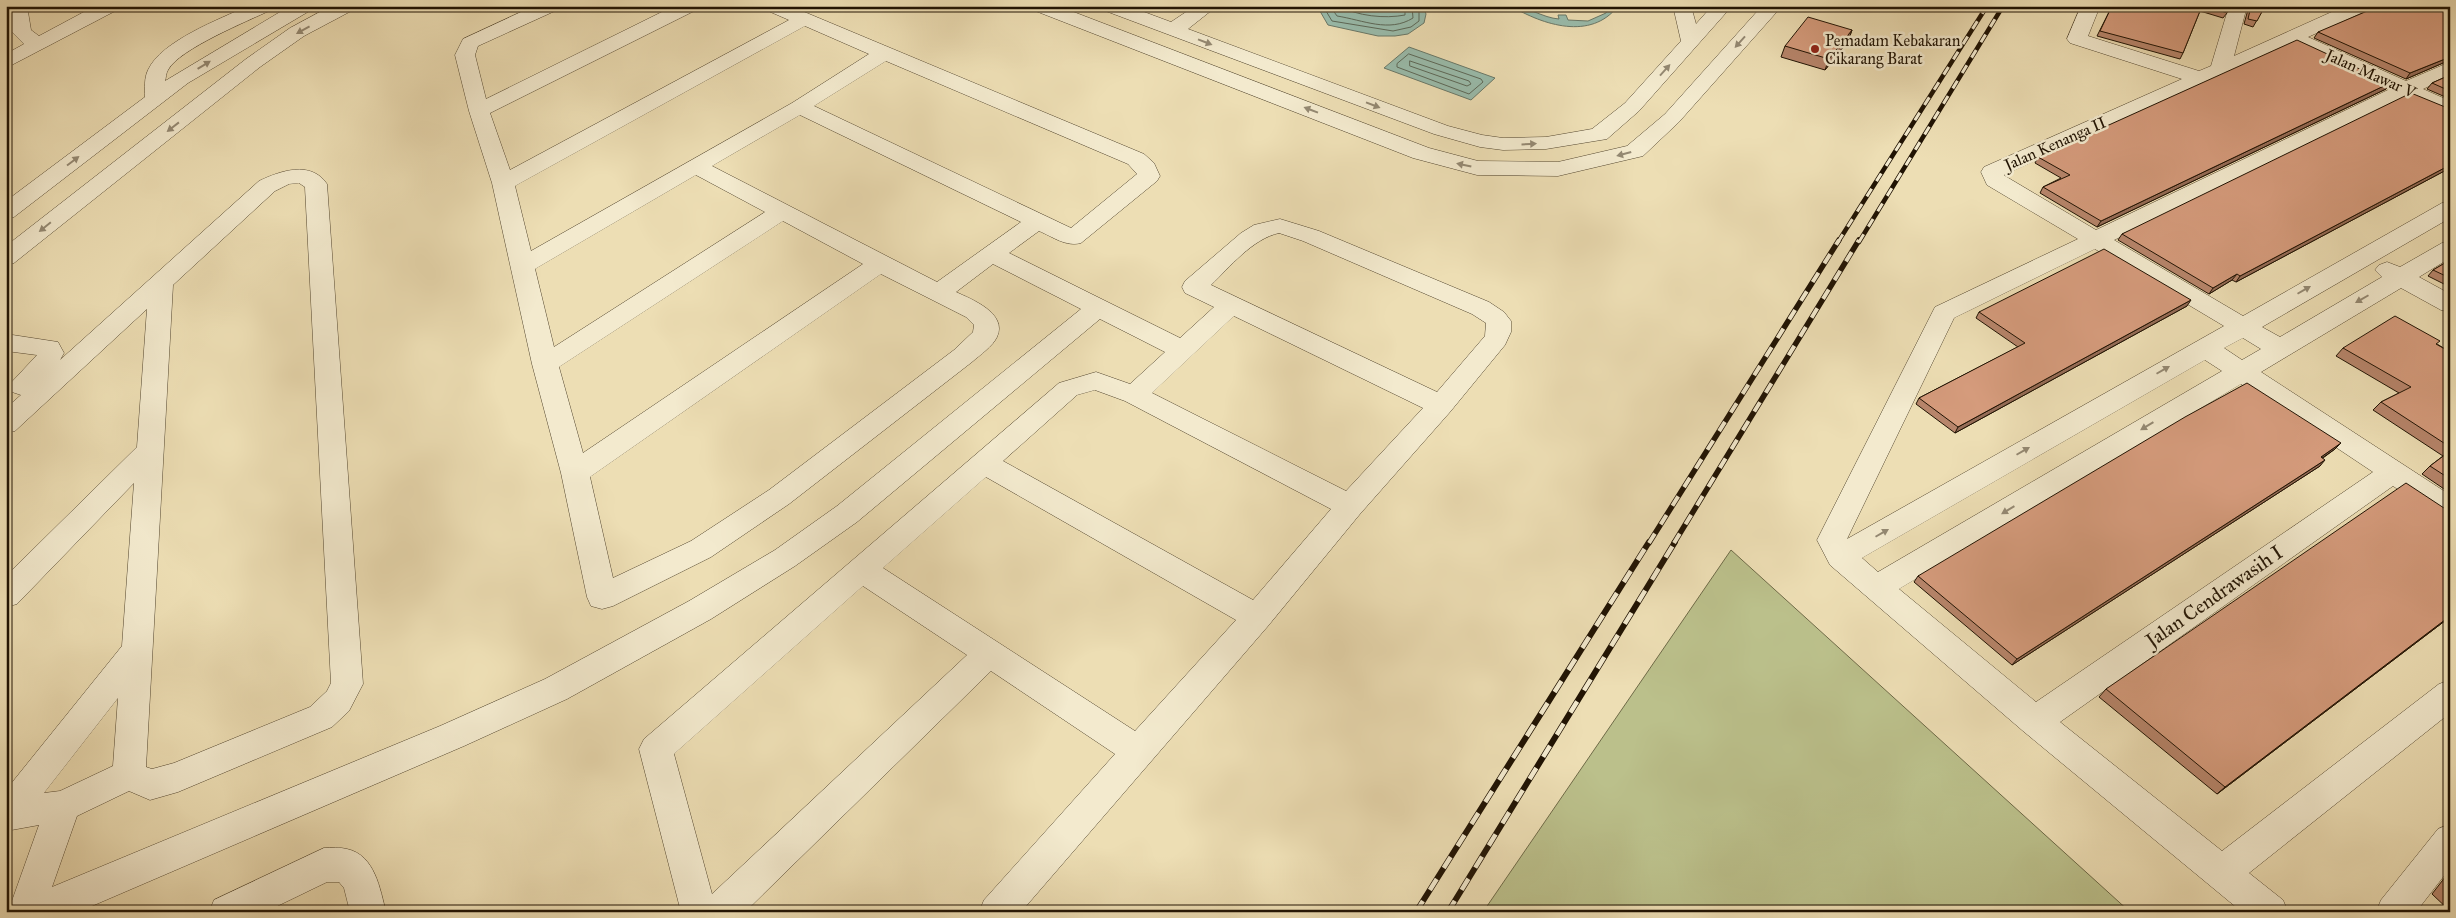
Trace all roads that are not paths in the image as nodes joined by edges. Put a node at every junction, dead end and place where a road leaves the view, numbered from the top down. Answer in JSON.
{"nodes":[{"id":1,"x":18,"y":6,"type":"edge"},
{"id":2,"x":110,"y":6,"type":"edge"},
{"id":3,"x":264,"y":6,"type":"edge"},
{"id":4,"x":304,"y":6,"type":"edge"},
{"id":5,"x":346,"y":6,"type":"edge"},
{"id":6,"x":550,"y":6,"type":"edge"},
{"id":7,"x":688,"y":6,"type":"edge"},
{"id":8,"x":773,"y":6,"type":"edge"},
{"id":9,"x":1040,"y":6,"type":"edge"},
{"id":10,"x":1110,"y":6,"type":"edge"},
{"id":11,"x":1208,"y":6,"type":"edge"},
{"id":12,"x":1682,"y":6,"type":"edge"},
{"id":13,"x":1723,"y":6,"type":"edge"},
{"id":14,"x":1773,"y":6,"type":"edge"},
{"id":15,"x":2092,"y":6,"type":"edge"},
{"id":16,"x":2238,"y":6,"type":"edge"},
{"id":17,"x":2361,"y":6,"type":"edge"},
{"id":18,"x":803,"y":20,"type":"junction"},
{"id":19,"x":1173,"y":30,"type":"junction"},
{"id":20,"x":2292,"y":37,"type":"junction"},
{"id":21,"x":1691,"y":42,"type":"junction"},
{"id":22,"x":37,"y":45,"type":"junction"},
{"id":23,"x":884,"y":53,"type":"junction"},
{"id":24,"x":6,"y":62,"type":"edge"},
{"id":25,"x":2221,"y":67,"type":"junction"},
{"id":26,"x":2450,"y":68,"type":"edge"},
{"id":27,"x":2199,"y":78,"type":"junction"},
{"id":28,"x":2406,"y":89,"type":"junction"},
{"id":29,"x":155,"y":100,"type":"junction"},
{"id":30,"x":798,"y":107,"type":"junction"},
{"id":31,"x":2450,"y":109,"type":"edge"},
{"id":32,"x":479,"y":111,"type":"junction"},
{"id":33,"x":697,"y":167,"type":"junction"},
{"id":34,"x":503,"y":183,"type":"junction"},
{"id":35,"x":44,"y":184,"type":"junction"},
{"id":36,"x":6,"y":194,"type":"edge"},
{"id":37,"x":2450,"y":208,"type":"edge"},
{"id":38,"x":782,"y":210,"type":"junction"},
{"id":39,"x":6,"y":212,"type":"edge"},
{"id":40,"x":1037,"y":221,"type":"junction"},
{"id":41,"x":2099,"y":240,"type":"junction"},
{"id":42,"x":2450,"y":248,"type":"edge"},
{"id":43,"x":992,"y":254,"type":"junction"},
{"id":44,"x":2362,"y":257,"type":"junction"},
{"id":45,"x":6,"y":258,"type":"edge"},
{"id":46,"x":879,"y":264,"type":"junction"},
{"id":47,"x":524,"y":265,"type":"junction"},
{"id":48,"x":2400,"y":277,"type":"junction"},
{"id":49,"x":162,"y":283,"type":"junction"},
{"id":50,"x":938,"y":293,"type":"junction"},
{"id":51,"x":2450,"y":304,"type":"edge"},
{"id":52,"x":1231,"y":305,"type":"junction"},
{"id":53,"x":1098,"y":308,"type":"junction"},
{"id":54,"x":2242,"y":325,"type":"junction"},
{"id":55,"x":6,"y":342,"type":"edge"},
{"id":56,"x":2204,"y":347,"type":"junction"},
{"id":57,"x":2279,"y":348,"type":"junction"},
{"id":58,"x":1182,"y":350,"type":"junction"},
{"id":59,"x":545,"y":364,"type":"junction"},
{"id":60,"x":2241,"y":370,"type":"junction"},
{"id":61,"x":1134,"y":395,"type":"junction"},
{"id":62,"x":6,"y":399,"type":"edge"},
{"id":63,"x":1441,"y":405,"type":"junction"},
{"id":64,"x":6,"y":424,"type":"edge"},
{"id":65,"x":151,"y":449,"type":"junction"},
{"id":66,"x":984,"y":463,"type":"junction"},
{"id":67,"x":2394,"y":471,"type":"junction"},
{"id":68,"x":574,"y":473,"type":"junction"},
{"id":69,"x":1350,"y":506,"type":"junction"},
{"id":70,"x":2450,"y":509,"type":"edge"},
{"id":71,"x":1840,"y":557,"type":"junction"},
{"id":72,"x":862,"y":570,"type":"junction"},
{"id":73,"x":1878,"y":587,"type":"junction"},
{"id":74,"x":6,"y":595,"type":"edge"},
{"id":75,"x":1257,"y":617,"type":"junction"},
{"id":76,"x":137,"y":650,"type":"junction"},
{"id":77,"x":990,"y":653,"type":"junction"},
{"id":78,"x":2450,"y":694,"type":"edge"},
{"id":79,"x":2035,"y":721,"type":"junction"},
{"id":80,"x":1138,"y":751,"type":"junction"},
{"id":81,"x":129,"y":776,"type":"junction"},
{"id":82,"x":63,"y":806,"type":"junction"},
{"id":83,"x":7,"y":815,"type":"edge"},
{"id":84,"x":2450,"y":840,"type":"edge"},
{"id":85,"x":2222,"y":872,"type":"junction"},
{"id":86,"x":2405,"y":908,"type":"edge"},
{"id":87,"x":26,"y":912,"type":"edge"},
{"id":88,"x":36,"y":912,"type":"edge"},
{"id":89,"x":227,"y":912,"type":"edge"},
{"id":90,"x":368,"y":912,"type":"edge"},
{"id":91,"x":699,"y":912,"type":"edge"},
{"id":92,"x":719,"y":912,"type":"edge"},
{"id":93,"x":997,"y":912,"type":"edge"},
{"id":94,"x":2270,"y":912,"type":"edge"}],
"edges":[{"from":1,"to":22,"type":"street"},
{"from":2,"to":22,"type":"street"},
{"from":3,"to":29,"type":"street"},
{"from":29,"to":4,"type":"street","one_way":true},
{"from":5,"to":45,"type":"street","one_way":true},
{"from":6,"to":32,"type":"street"},
{"from":7,"to":32,"type":"street"},
{"from":8,"to":18,"type":"street"},
{"from":14,"to":9,"type":"street","one_way":true},
{"from":10,"to":19,"type":"street"},
{"from":11,"to":19,"type":"street"},
{"from":12,"to":21,"type":"street"},
{"from":13,"to":21,"type":"street"},
{"from":15,"to":27,"type":"street"},
{"from":16,"to":25,"type":"street"},
{"from":17,"to":20,"type":"street","name":"Jalan Kenanga II"},
{"from":18,"to":23,"type":"street"},
{"from":18,"to":34,"type":"street"},
{"from":19,"to":21,"type":"street","one_way":true},
{"from":20,"to":25,"type":"street","name":"Jalan Kenanga II"},
{"from":20,"to":28,"type":"street","name":"Jalan Mawar V"},
{"from":22,"to":24,"type":"street"},
{"from":23,"to":30,"type":"street"},
{"from":23,"to":40,"type":"street"},
{"from":25,"to":27,"type":"street","name":"Jalan Kenanga II"},
{"from":26,"to":28,"type":"street"},
{"from":27,"to":41,"type":"street","name":"Jalan Kenanga II"},
{"from":28,"to":31,"type":"street","name":"Jalan Mawar V"},
{"from":28,"to":41,"type":"street"},
{"from":35,"to":29,"type":"street","one_way":true},
{"from":30,"to":33,"type":"street"},
{"from":30,"to":40,"type":"street"},
{"from":32,"to":34,"type":"street"},
{"from":33,"to":38,"type":"street"},
{"from":33,"to":47,"type":"street"},
{"from":34,"to":47,"type":"street"},
{"from":35,"to":36,"type":"street"},
{"from":35,"to":39,"type":"street"},
{"from":37,"to":44,"type":"street"},
{"from":38,"to":46,"type":"street"},
{"from":38,"to":59,"type":"street"},
{"from":40,"to":43,"type":"street"},
{"from":41,"to":54,"type":"street","name":"Jalan Kenanga II"},
{"from":41,"to":71,"type":"street"},
{"from":42,"to":48,"type":"street"},
{"from":43,"to":50,"type":"street"},
{"from":43,"to":53,"type":"street"},
{"from":44,"to":48,"type":"street"},
{"from":54,"to":44,"type":"street","one_way":true},
{"from":46,"to":50,"type":"street"},
{"from":46,"to":68,"type":"street"},
{"from":47,"to":59,"type":"street"},
{"from":48,"to":51,"type":"street"},
{"from":48,"to":57,"type":"street","one_way":true},
{"from":49,"to":64,"type":"street"},
{"from":49,"to":65,"type":"street"},
{"from":49,"to":81,"type":"street"},
{"from":50,"to":68,"type":"street"},
{"from":52,"to":58,"type":"street"},
{"from":52,"to":63,"type":"street"},
{"from":52,"to":63,"type":"street"},
{"from":53,"to":58,"type":"street"},
{"from":53,"to":88,"type":"street"},
{"from":54,"to":56,"type":"street"},
{"from":54,"to":57,"type":"street","name":"Jalan Kenanga II"},
{"from":55,"to":62,"type":"street"},
{"from":56,"to":60,"type":"street"},
{"from":71,"to":56,"type":"street","one_way":true},
{"from":57,"to":60,"type":"street"},
{"from":58,"to":61,"type":"street"},
{"from":59,"to":68,"type":"street"},
{"from":60,"to":67,"type":"street"},
{"from":60,"to":73,"type":"street","one_way":true},
{"from":61,"to":66,"type":"street"},
{"from":61,"to":69,"type":"street"},
{"from":63,"to":69,"type":"street"},
{"from":65,"to":74,"type":"street"},
{"from":65,"to":76,"type":"street"},
{"from":66,"to":72,"type":"street"},
{"from":66,"to":75,"type":"street"},
{"from":67,"to":70,"type":"street"},
{"from":67,"to":79,"type":"street","name":"Jalan Cendrawasih I"},
{"from":69,"to":75,"type":"street"},
{"from":71,"to":73,"type":"street"},
{"from":72,"to":77,"type":"street"},
{"from":72,"to":91,"type":"street"},
{"from":73,"to":79,"type":"street"},
{"from":75,"to":80,"type":"street"},
{"from":76,"to":81,"type":"street"},
{"from":76,"to":83,"type":"street"},
{"from":77,"to":80,"type":"street"},
{"from":77,"to":92,"type":"street"},
{"from":78,"to":85,"type":"street"},
{"from":79,"to":85,"type":"street"},
{"from":80,"to":93,"type":"street"},
{"from":81,"to":82,"type":"street"},
{"from":82,"to":83,"type":"street"},
{"from":82,"to":87,"type":"street"},
{"from":84,"to":86,"type":"street"},
{"from":85,"to":94,"type":"street"},
{"from":89,"to":90,"type":"street"}]}
